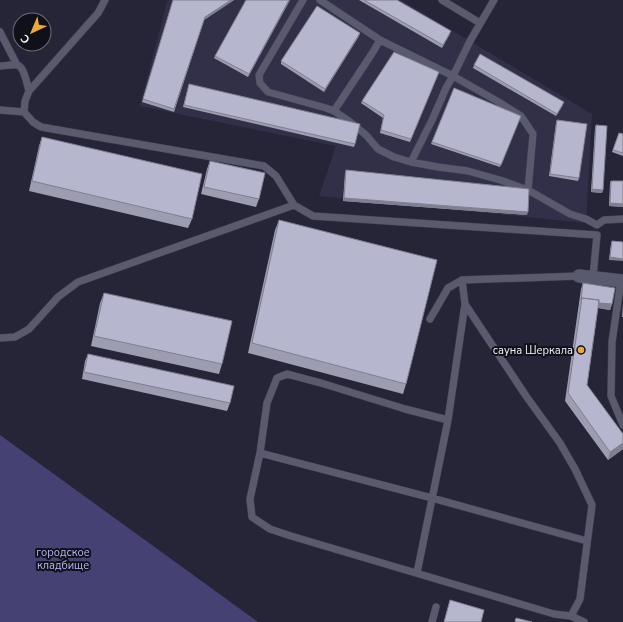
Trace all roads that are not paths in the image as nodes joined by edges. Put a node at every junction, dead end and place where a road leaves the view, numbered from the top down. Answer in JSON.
{"nodes":[{"id":1,"x":105,"y":0,"type":"edge"},
{"id":2,"x":303,"y":0,"type":"edge"},
{"id":3,"x":320,"y":0,"type":"edge"},
{"id":4,"x":442,"y":0,"type":"edge"},
{"id":5,"x":494,"y":0,"type":"edge"},
{"id":6,"x":480,"y":23,"type":"junction"},
{"id":7,"x":0,"y":32,"type":"edge"},
{"id":8,"x":380,"y":40,"type":"junction"},
{"id":9,"x":17,"y":64,"type":"junction"},
{"id":10,"x":0,"y":66,"type":"edge"},
{"id":11,"x":453,"y":76,"type":"junction"},
{"id":12,"x":28,"y":91,"type":"junction"},
{"id":13,"x":0,"y":110,"type":"edge"},
{"id":14,"x":334,"y":111,"type":"junction"},
{"id":15,"x":24,"y":112,"type":"junction"},
{"id":16,"x":410,"y":162,"type":"junction"},
{"id":17,"x":528,"y":190,"type":"junction"},
{"id":18,"x":294,"y":205,"type":"junction"},
{"id":19,"x":623,"y":219,"type":"edge"},
{"id":20,"x":597,"y":225,"type":"junction"},
{"id":21,"x":597,"y":235,"type":"junction"},
{"id":22,"x":579,"y":276,"type":"joint"},
{"id":23,"x":593,"y":277,"type":"junction"},
{"id":24,"x":462,"y":280,"type":"junction"},
{"id":25,"x":622,"y":280,"type":"edge"},
{"id":26,"x":466,"y":304,"type":"junction"},
{"id":27,"x":430,"y":319,"type":"dead end"},
{"id":28,"x":0,"y":338,"type":"edge"},
{"id":29,"x":448,"y":420,"type":"junction"},
{"id":30,"x":623,"y":425,"type":"edge"},
{"id":31,"x":260,"y":453,"type":"junction"},
{"id":32,"x":432,"y":498,"type":"junction"},
{"id":33,"x":588,"y":541,"type":"junction"},
{"id":34,"x":417,"y":573,"type":"junction"},
{"id":35,"x":436,"y":607,"type":"dead end"},
{"id":36,"x":571,"y":616,"type":"junction"},
{"id":37,"x":432,"y":622,"type":"edge"},
{"id":38,"x":584,"y":622,"type":"edge"}],
"edges":[{"from":1,"to":12,"type":"lane"},
{"from":2,"to":14,"type":"lane"},
{"from":3,"to":8,"type":"lane"},
{"from":4,"to":6,"type":"lane"},
{"from":5,"to":6,"type":"lane"},
{"from":6,"to":11,"type":"lane"},
{"from":7,"to":9,"type":"lane"},
{"from":8,"to":11,"type":"lane"},
{"from":8,"to":14,"type":"lane"},
{"from":9,"to":10,"type":"lane"},
{"from":9,"to":12,"type":"lane"},
{"from":11,"to":16,"type":"lane"},
{"from":11,"to":17,"type":"lane"},
{"from":12,"to":15,"type":"lane"},
{"from":13,"to":15,"type":"lane"},
{"from":14,"to":16,"type":"lane"},
{"from":15,"to":18,"type":"lane"},
{"from":16,"to":17,"type":"lane"},
{"from":17,"to":20,"type":"lane"},
{"from":18,"to":21,"type":"lane"},
{"from":18,"to":28,"type":"lane"},
{"from":19,"to":20,"type":"lane"},
{"from":20,"to":21,"type":"lane"},
{"from":21,"to":23,"type":"lane"},
{"from":22,"to":23,"type":"street"},
{"from":22,"to":24,"type":"lane"},
{"from":23,"to":25,"type":"street"},
{"from":24,"to":26,"type":"lane"},
{"from":24,"to":27,"type":"lane"},
{"from":25,"to":30,"type":"lane"},
{"from":26,"to":29,"type":"lane"},
{"from":26,"to":33,"type":"lane"},
{"from":29,"to":31,"type":"lane"},
{"from":29,"to":32,"type":"lane"},
{"from":31,"to":32,"type":"lane"},
{"from":31,"to":34,"type":"lane"},
{"from":32,"to":33,"type":"lane"},
{"from":32,"to":34,"type":"lane"},
{"from":33,"to":36,"type":"lane"},
{"from":34,"to":36,"type":"lane"},
{"from":35,"to":37,"type":"lane"},
{"from":36,"to":38,"type":"lane"}]}
